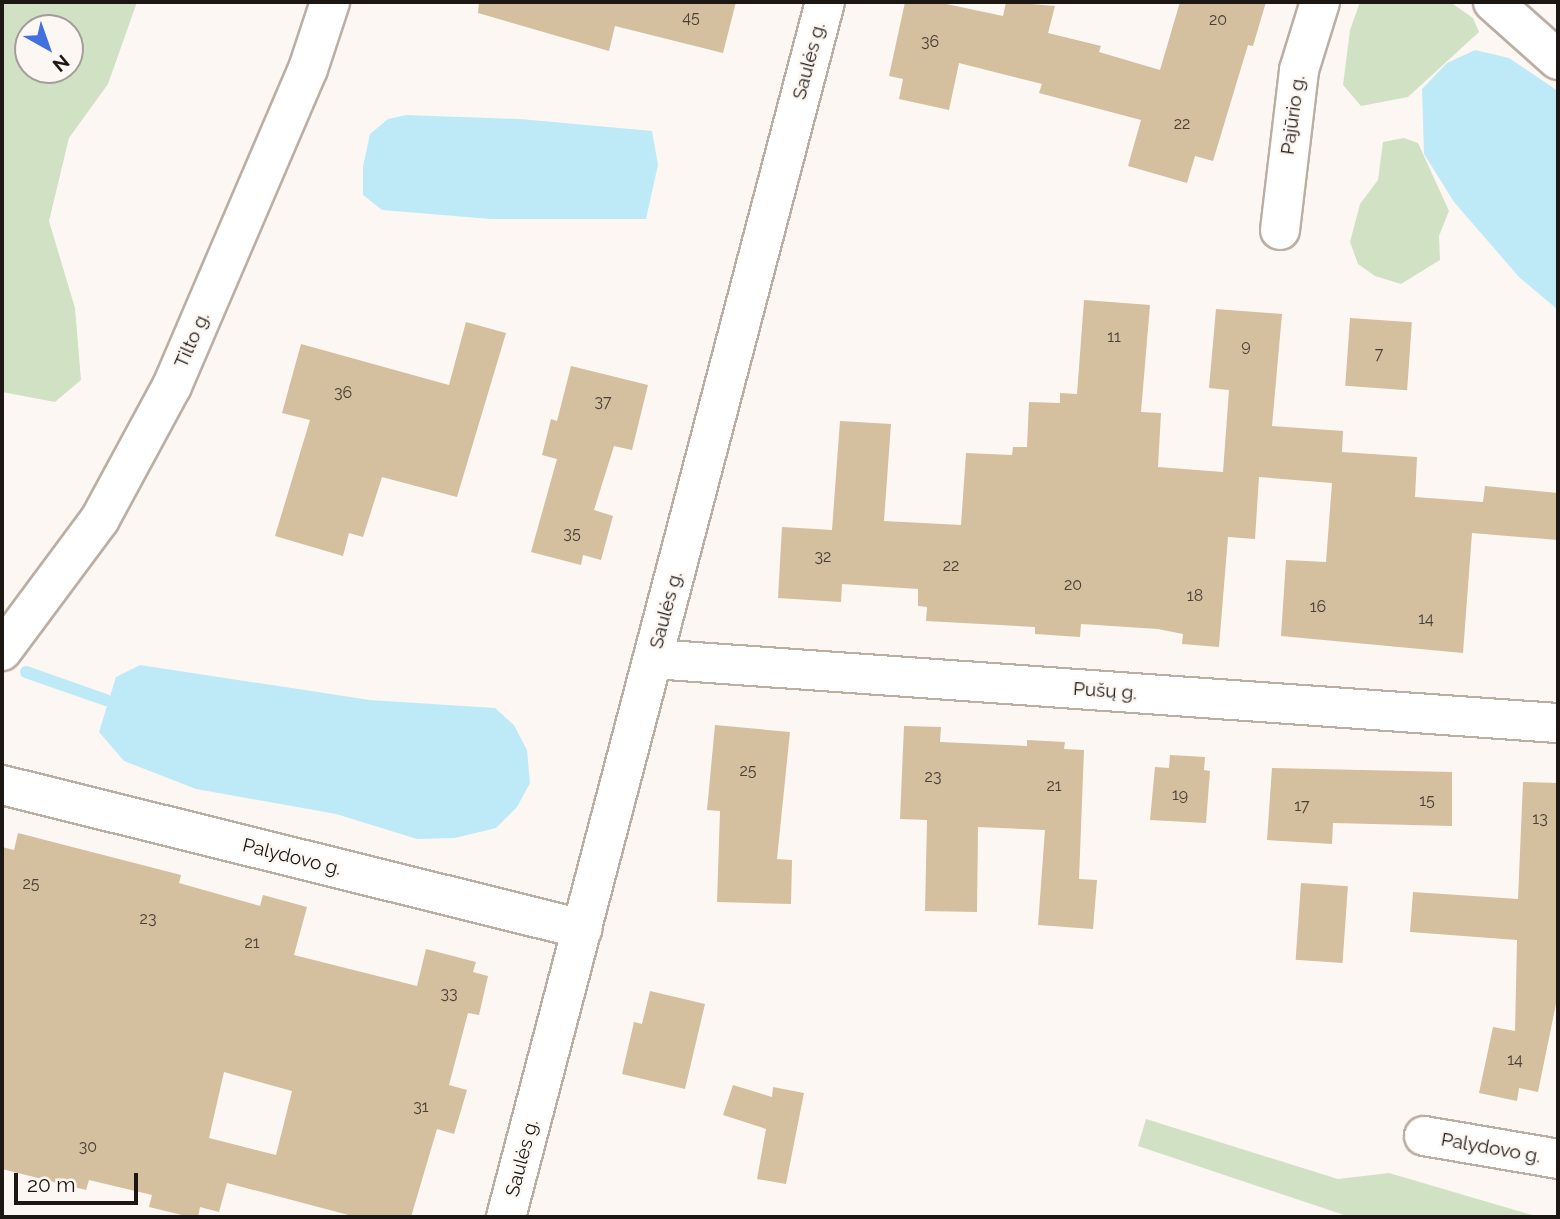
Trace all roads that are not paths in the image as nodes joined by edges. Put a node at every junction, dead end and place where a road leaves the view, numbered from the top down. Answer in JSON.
{"nodes":[{"id":1,"x":330,"y":2,"type":"edge"},
{"id":2,"x":825,"y":2,"type":"edge"},
{"id":3,"x":1320,"y":2,"type":"edge"},
{"id":4,"x":1493,"y":2,"type":"edge"},
{"id":5,"x":1558,"y":60,"type":"edge"},
{"id":6,"x":1280,"y":230,"type":"dead end"},
{"id":7,"x":2,"y":651,"type":"edge"},
{"id":8,"x":653,"y":659,"type":"junction"},
{"id":9,"x":1558,"y":723,"type":"edge"},
{"id":10,"x":2,"y":785,"type":"edge"},
{"id":11,"x":582,"y":929,"type":"junction"},
{"id":12,"x":1424,"y":1136,"type":"dead end"},
{"id":13,"x":1558,"y":1160,"type":"edge"},
{"id":14,"x":506,"y":1217,"type":"edge"}],
"edges":[{"from":1,"to":7,"type":"street","name":"Tilto g."},
{"from":2,"to":8,"type":"street","name":"Saulės g."},
{"from":3,"to":6,"type":"street","name":"Pajūrio g."},
{"from":4,"to":5,"type":"street"},
{"from":8,"to":9,"type":"street","name":"Pušų g."},
{"from":8,"to":11,"type":"street","name":"Saulės g."},
{"from":10,"to":11,"type":"street","name":"Palydovo g."},
{"from":11,"to":14,"type":"street","name":"Saulės g."},
{"from":12,"to":13,"type":"street","name":"Palydovo g."}]}
